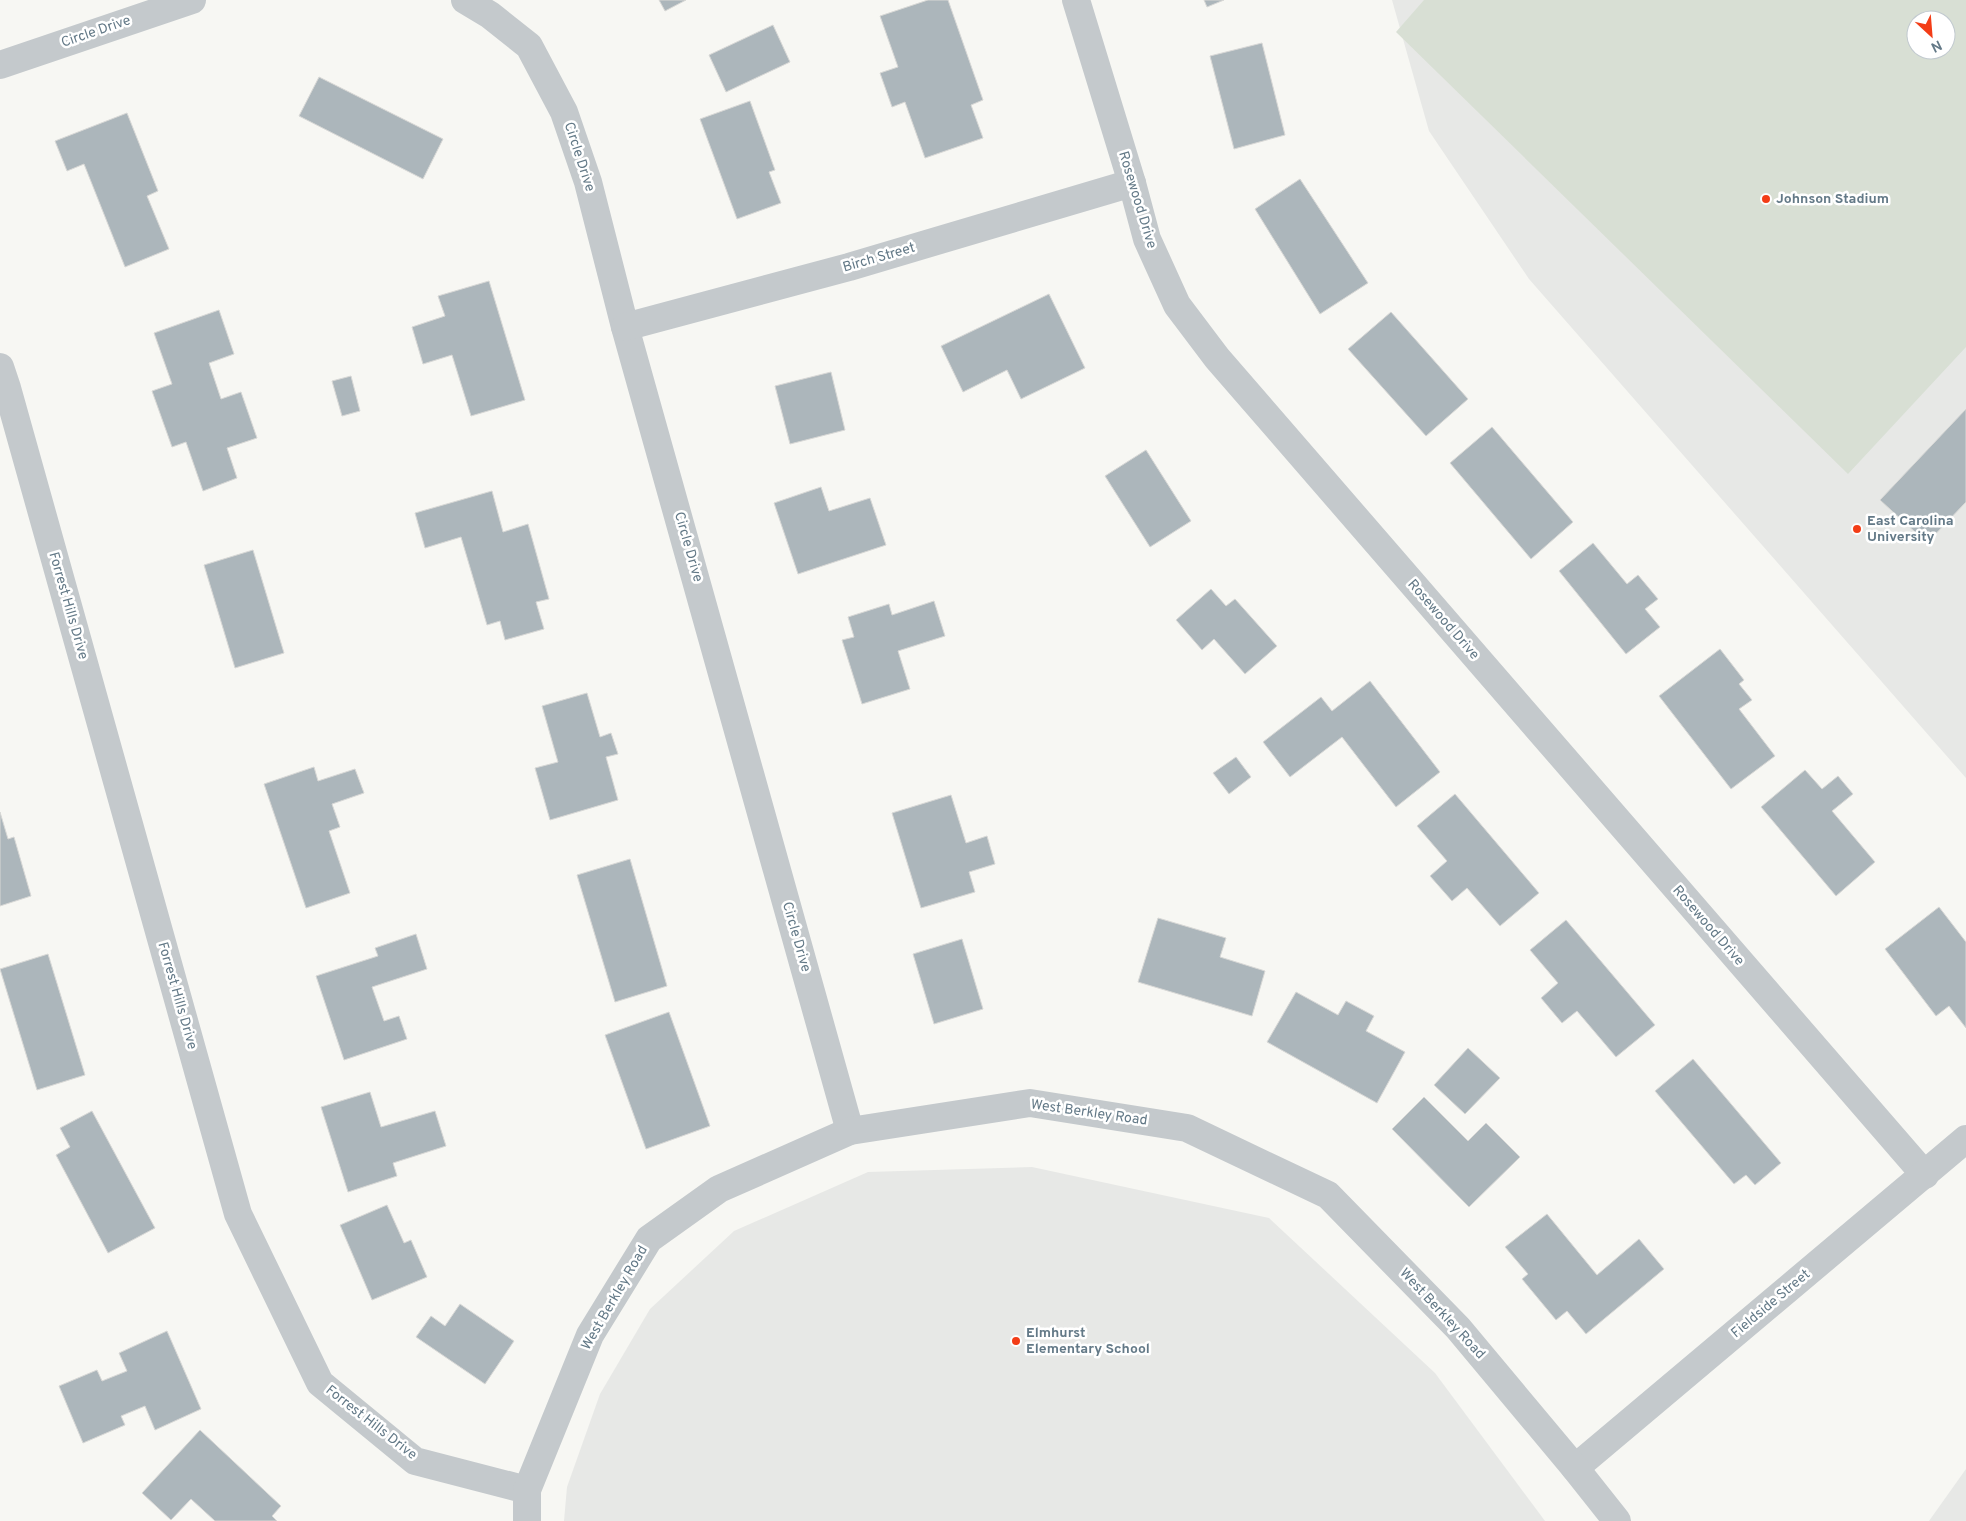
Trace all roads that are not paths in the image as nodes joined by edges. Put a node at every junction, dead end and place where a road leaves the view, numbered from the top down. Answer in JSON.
{"nodes":[{"id":1,"x":192,"y":0,"type":"edge"},
{"id":2,"x":465,"y":0,"type":"edge"},
{"id":3,"x":1076,"y":0,"type":"edge"},
{"id":4,"x":0,"y":65,"type":"edge"},
{"id":5,"x":1132,"y":183,"type":"junction"},
{"id":6,"x":625,"y":327,"type":"junction"},
{"id":7,"x":2,"y":382,"type":"edge"},
{"id":8,"x":850,"y":1131,"type":"junction"},
{"id":9,"x":1966,"y":1139,"type":"edge"},
{"id":10,"x":1924,"y":1174,"type":"junction"},
{"id":11,"x":1575,"y":1468,"type":"junction"},
{"id":12,"x":526,"y":1490,"type":"junction"},
{"id":13,"x":527,"y":1521,"type":"edge"},
{"id":14,"x":1617,"y":1521,"type":"edge"}],
"edges":[{"from":1,"to":4,"type":"street","name":"Circle Drive"},
{"from":2,"to":6,"type":"street","name":"Circle Drive"},
{"from":3,"to":5,"type":"street","name":"Rosewood Drive"},
{"from":5,"to":6,"type":"street","name":"Birch Street"},
{"from":5,"to":10,"type":"street","name":"Rosewood Drive"},
{"from":6,"to":8,"type":"street","name":"Circle Drive"},
{"from":7,"to":12,"type":"street","name":"Forrest Hills Drive"},
{"from":8,"to":11,"type":"street","name":"West Berkley Road"},
{"from":8,"to":12,"type":"street","name":"West Berkley Road"},
{"from":9,"to":10,"type":"street","name":"Fieldside Street"},
{"from":10,"to":11,"type":"street","name":"Fieldside Street"},
{"from":11,"to":14,"type":"street","name":"West Berkley Road"},
{"from":12,"to":13,"type":"street"}]}
